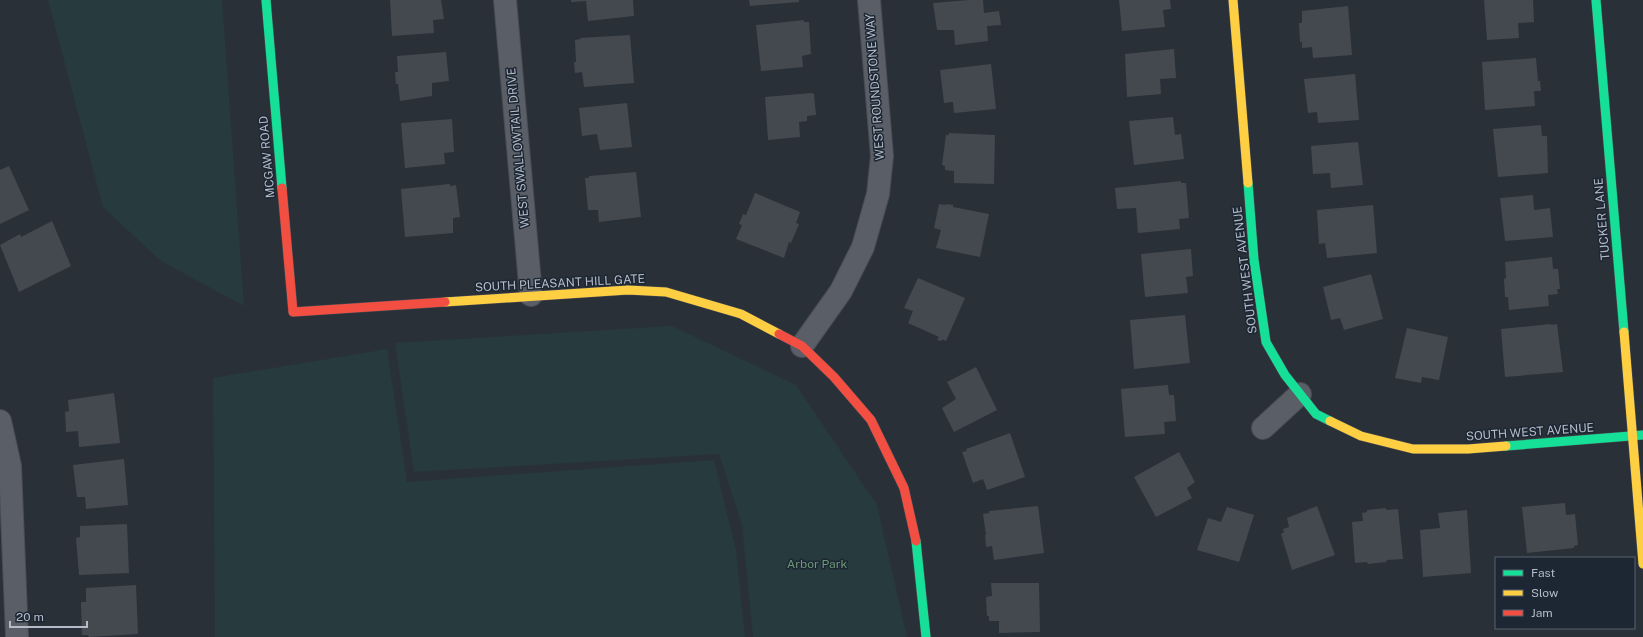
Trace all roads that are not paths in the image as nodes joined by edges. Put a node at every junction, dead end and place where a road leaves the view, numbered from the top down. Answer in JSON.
{"nodes":[{"id":1,"x":266,"y":0,"type":"edge"},
{"id":2,"x":505,"y":0,"type":"edge"},
{"id":3,"x":869,"y":0,"type":"edge"},
{"id":4,"x":1233,"y":0,"type":"edge"},
{"id":5,"x":1596,"y":0,"type":"edge"},
{"id":6,"x":531,"y":295,"type":"junction"},
{"id":7,"x":292,"y":312,"type":"joint"},
{"id":8,"x":802,"y":346,"type":"junction"},
{"id":9,"x":1300,"y":394,"type":"junction"},
{"id":10,"x":0,"y":421,"type":"edge"},
{"id":11,"x":1263,"y":428,"type":"dead end"},
{"id":12,"x":1643,"y":435,"type":"edge"},
{"id":13,"x":1632,"y":436,"type":"junction"},
{"id":14,"x":1643,"y":564,"type":"edge"},
{"id":15,"x":17,"y":637,"type":"edge"},
{"id":16,"x":926,"y":637,"type":"edge"}],
"edges":[{"from":1,"to":7,"type":"street","name":"MCGAW ROAD"},
{"from":2,"to":6,"type":"street","name":"WEST SWALLOWTAIL DRIVE"},
{"from":3,"to":8,"type":"street","name":"WEST ROUNDSTONE WAY"},
{"from":4,"to":9,"type":"street","name":"SOUTH WEST AVENUE"},
{"from":5,"to":13,"type":"street","name":"TUCKER LANE"},
{"from":6,"to":7,"type":"street","name":"SOUTH PLEASANT HILL GATE"},
{"from":6,"to":8,"type":"street","name":"SOUTH PLEASANT HILL GATE"},
{"from":8,"to":16,"type":"street","name":"SOUTH PLEASANT HILL GATE"},
{"from":9,"to":11,"type":"street"},
{"from":9,"to":13,"type":"street","name":"SOUTH WEST AVENUE"},
{"from":10,"to":15,"type":"street"},
{"from":12,"to":13,"type":"street","name":"SOUTH WEST AVENUE"},
{"from":13,"to":14,"type":"street"}]}
